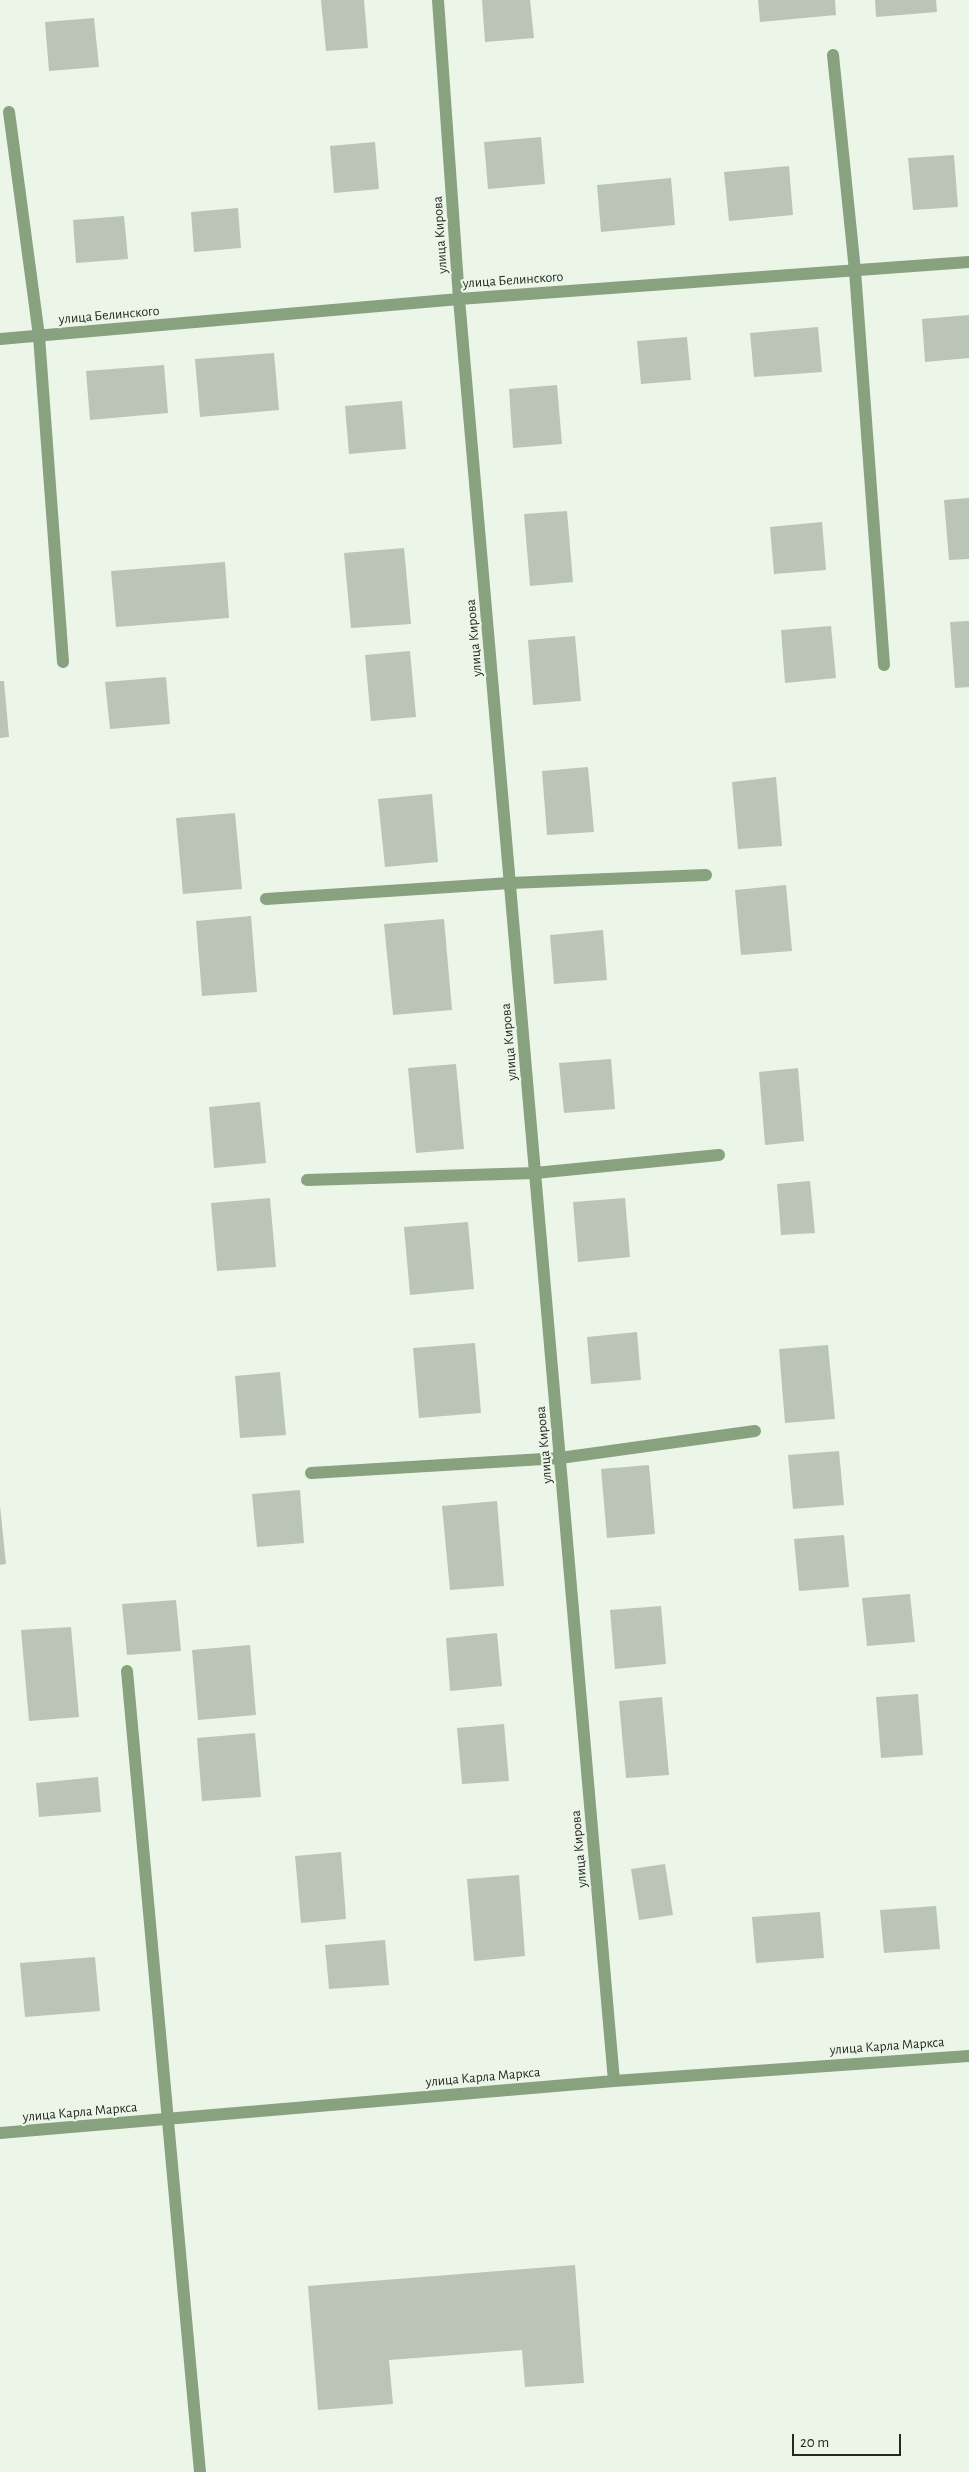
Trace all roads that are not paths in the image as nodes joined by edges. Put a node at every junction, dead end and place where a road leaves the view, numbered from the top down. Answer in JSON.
{"nodes":[{"id":1,"x":438,"y":0,"type":"edge"},
{"id":2,"x":833,"y":55,"type":"dead end"},
{"id":3,"x":9,"y":112,"type":"dead end"},
{"id":4,"x":969,"y":262,"type":"edge"},
{"id":5,"x":855,"y":270,"type":"junction"},
{"id":6,"x":459,"y":299,"type":"junction"},
{"id":7,"x":39,"y":336,"type":"junction"},
{"id":8,"x":0,"y":340,"type":"edge"},
{"id":9,"x":62,"y":662,"type":"dead end"},
{"id":10,"x":884,"y":666,"type":"dead end"},
{"id":11,"x":706,"y":875,"type":"dead end"},
{"id":12,"x":510,"y":882,"type":"junction"},
{"id":13,"x":266,"y":899,"type":"dead end"},
{"id":14,"x":719,"y":1155,"type":"dead end"},
{"id":15,"x":535,"y":1172,"type":"junction"},
{"id":16,"x":307,"y":1180,"type":"dead end"},
{"id":17,"x":755,"y":1431,"type":"dead end"},
{"id":18,"x":560,"y":1458,"type":"junction"},
{"id":19,"x":311,"y":1474,"type":"dead end"},
{"id":20,"x":127,"y":1671,"type":"dead end"},
{"id":21,"x":969,"y":2056,"type":"edge"},
{"id":22,"x":614,"y":2081,"type":"junction"},
{"id":23,"x":169,"y":2119,"type":"junction"},
{"id":24,"x":0,"y":2133,"type":"edge"},
{"id":25,"x":200,"y":2472,"type":"edge"}],
"edges":[{"from":1,"to":6,"type":"street","name":"улица Кирова"},
{"from":2,"to":5,"type":"street"},
{"from":3,"to":7,"type":"street"},
{"from":4,"to":5,"type":"street","name":"улица Белинского"},
{"from":5,"to":6,"type":"street","name":"улица Белинского"},
{"from":5,"to":10,"type":"street"},
{"from":6,"to":7,"type":"street","name":"улица Белинского"},
{"from":6,"to":12,"type":"street","name":"улица Кирова"},
{"from":7,"to":8,"type":"street","name":"улица Белинского"},
{"from":7,"to":9,"type":"street"},
{"from":11,"to":12,"type":"street"},
{"from":12,"to":13,"type":"street"},
{"from":12,"to":15,"type":"street","name":"улица Кирова"},
{"from":14,"to":15,"type":"street"},
{"from":15,"to":16,"type":"street"},
{"from":15,"to":18,"type":"street","name":"улица Кирова"},
{"from":17,"to":18,"type":"street"},
{"from":18,"to":19,"type":"street"},
{"from":18,"to":22,"type":"street","name":"улица Кирова"},
{"from":20,"to":23,"type":"street"},
{"from":21,"to":22,"type":"street","name":"улица Карла Маркса"},
{"from":22,"to":23,"type":"street","name":"улица Карла Маркса"},
{"from":23,"to":24,"type":"street","name":"улица Карла Маркса"},
{"from":23,"to":25,"type":"street"}]}
